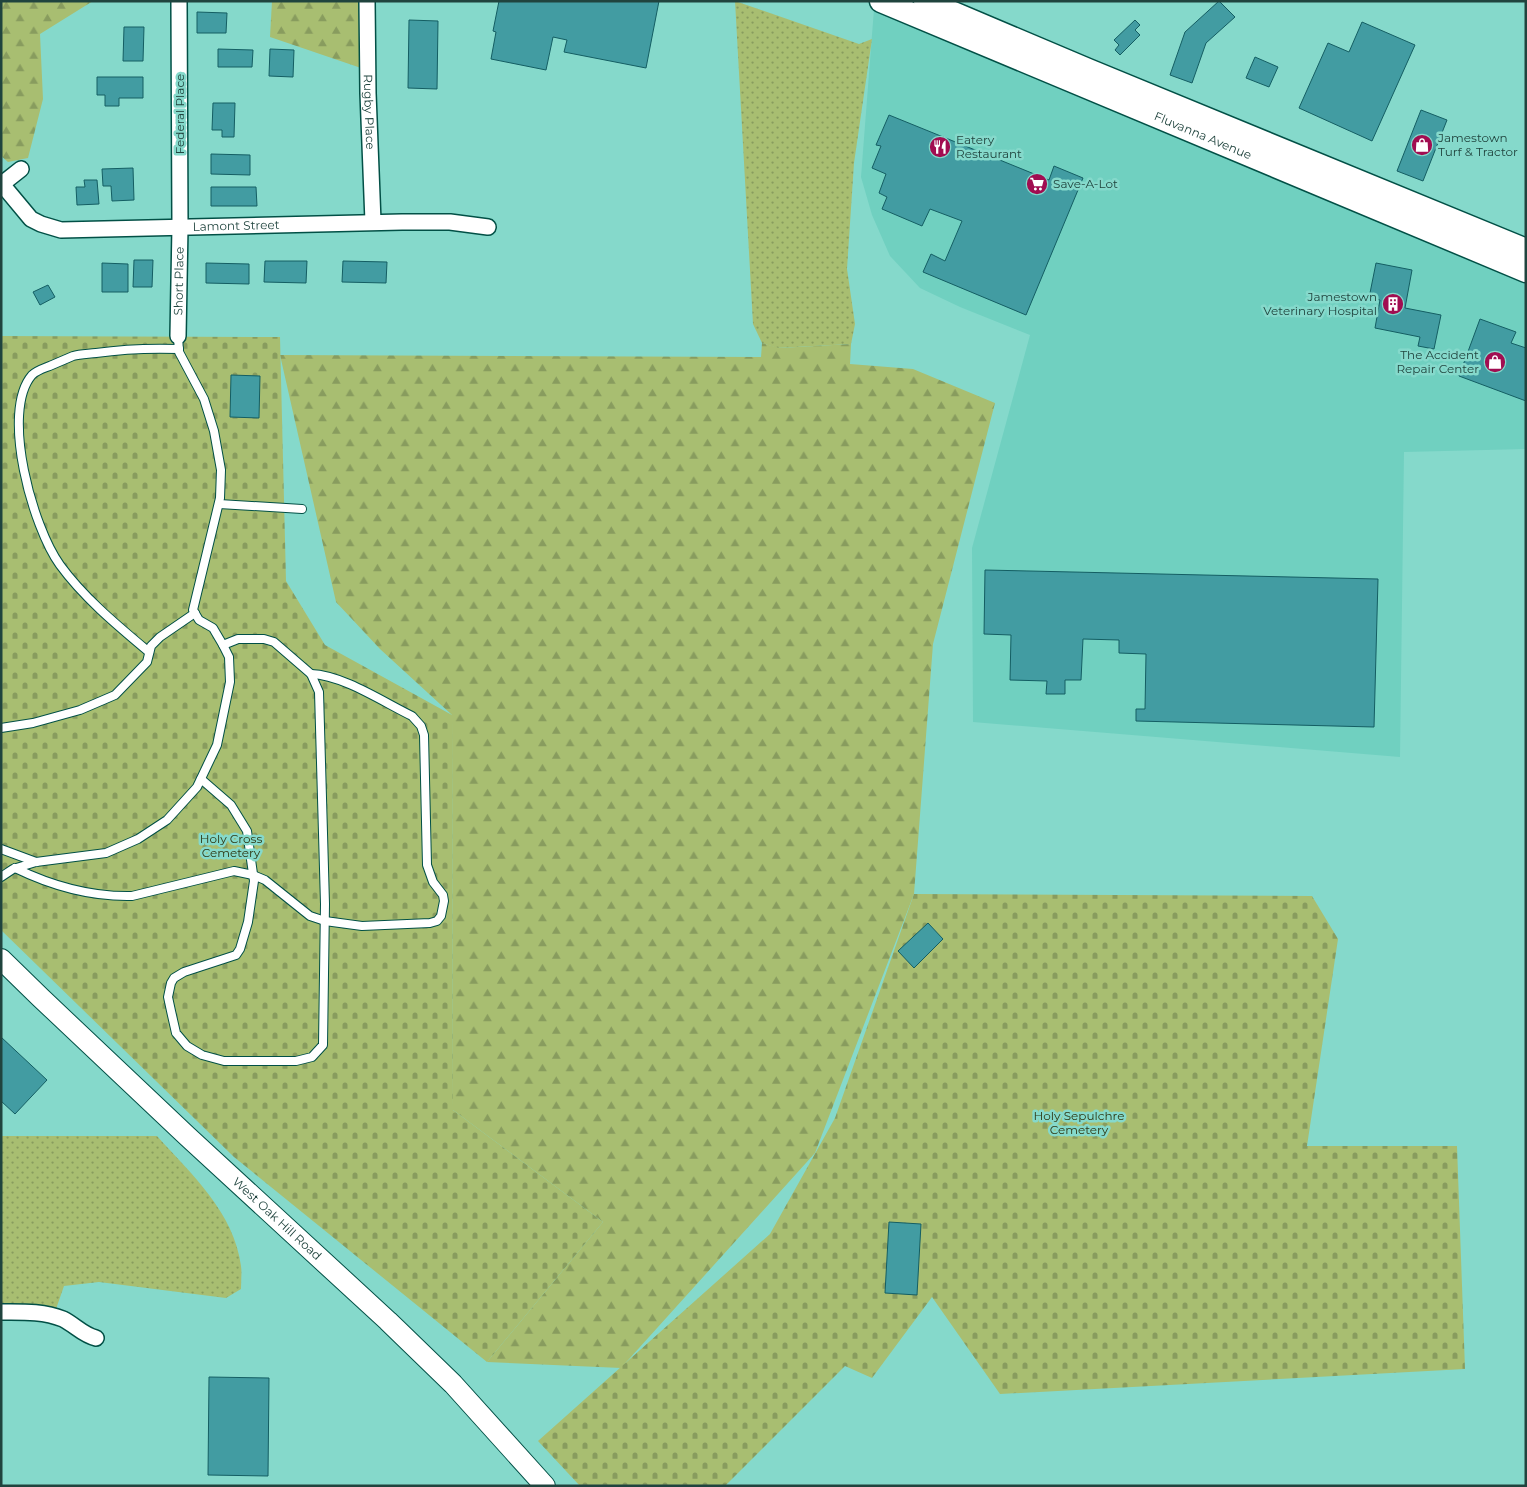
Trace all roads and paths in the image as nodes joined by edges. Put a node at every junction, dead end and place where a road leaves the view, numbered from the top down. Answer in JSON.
{"nodes":[{"id":1,"x":179,"y":1,"type":"edge"},
{"id":2,"x":367,"y":1,"type":"edge"},
{"id":3,"x":881,"y":1,"type":"edge"},
{"id":4,"x":925,"y":1,"type":"edge"},
{"id":5,"x":21,"y":169,"type":"dead end"},
{"id":6,"x":1,"y":184,"type":"edge"},
{"id":7,"x":373,"y":222,"type":"junction"},
{"id":8,"x":180,"y":227,"type":"junction"},
{"id":9,"x":488,"y":227,"type":"dead end"},
{"id":10,"x":1526,"y":250,"type":"edge"},
{"id":11,"x":1526,"y":271,"type":"edge"},
{"id":12,"x":178,"y":343,"type":"junction"},
{"id":13,"x":219,"y":504,"type":"junction"},
{"id":14,"x":302,"y":508,"type":"dead end"},
{"id":15,"x":195,"y":613,"type":"junction"},
{"id":16,"x":223,"y":644,"type":"junction"},
{"id":17,"x":150,"y":652,"type":"junction"},
{"id":18,"x":311,"y":674,"type":"junction"},
{"id":19,"x":1,"y":728,"type":"edge"},
{"id":20,"x":201,"y":779,"type":"junction"},
{"id":21,"x":1,"y":849,"type":"edge"},
{"id":22,"x":36,"y":862,"type":"junction"},
{"id":23,"x":15,"y":868,"type":"junction"},
{"id":24,"x":253,"y":875,"type":"junction"},
{"id":25,"x":1,"y":877,"type":"edge"},
{"id":26,"x":325,"y":921,"type":"junction"},
{"id":27,"x":1,"y":959,"type":"edge"},
{"id":28,"x":1,"y":1312,"type":"edge"},
{"id":29,"x":96,"y":1338,"type":"dead end"},
{"id":30,"x":545,"y":1486,"type":"edge"}],
"edges":[{"from":1,"to":8,"type":"street","name":"Federal Place"},
{"from":2,"to":7,"type":"street","name":"Rugby Place"},
{"from":3,"to":11,"type":"main road","name":"Fluvanna Avenue"},
{"from":4,"to":10,"type":"main road","name":"Fluvanna Avenue"},
{"from":5,"to":6,"type":"street"},
{"from":6,"to":8,"type":"street","name":"Lamont Street"},
{"from":7,"to":8,"type":"street","name":"Lamont Street"},
{"from":7,"to":9,"type":"street","name":"Lamont Street"},
{"from":8,"to":12,"type":"street","name":"Short Place"},
{"from":12,"to":13,"type":"lane"},
{"from":12,"to":17,"type":"lane"},
{"from":13,"to":14,"type":"lane"},
{"from":13,"to":15,"type":"lane"},
{"from":15,"to":16,"type":"lane"},
{"from":15,"to":17,"type":"lane"},
{"from":16,"to":18,"type":"lane"},
{"from":16,"to":20,"type":"lane"},
{"from":17,"to":19,"type":"lane"},
{"from":18,"to":26,"type":"lane"},
{"from":18,"to":26,"type":"lane"},
{"from":20,"to":22,"type":"lane"},
{"from":20,"to":24,"type":"lane"},
{"from":21,"to":22,"type":"lane"},
{"from":22,"to":23,"type":"lane"},
{"from":23,"to":24,"type":"lane"},
{"from":23,"to":25,"type":"lane"},
{"from":24,"to":26,"type":"lane"},
{"from":24,"to":26,"type":"lane"},
{"from":27,"to":30,"type":"main road","name":"West Oak Hill Road"},
{"from":28,"to":29,"type":"street"}]}
